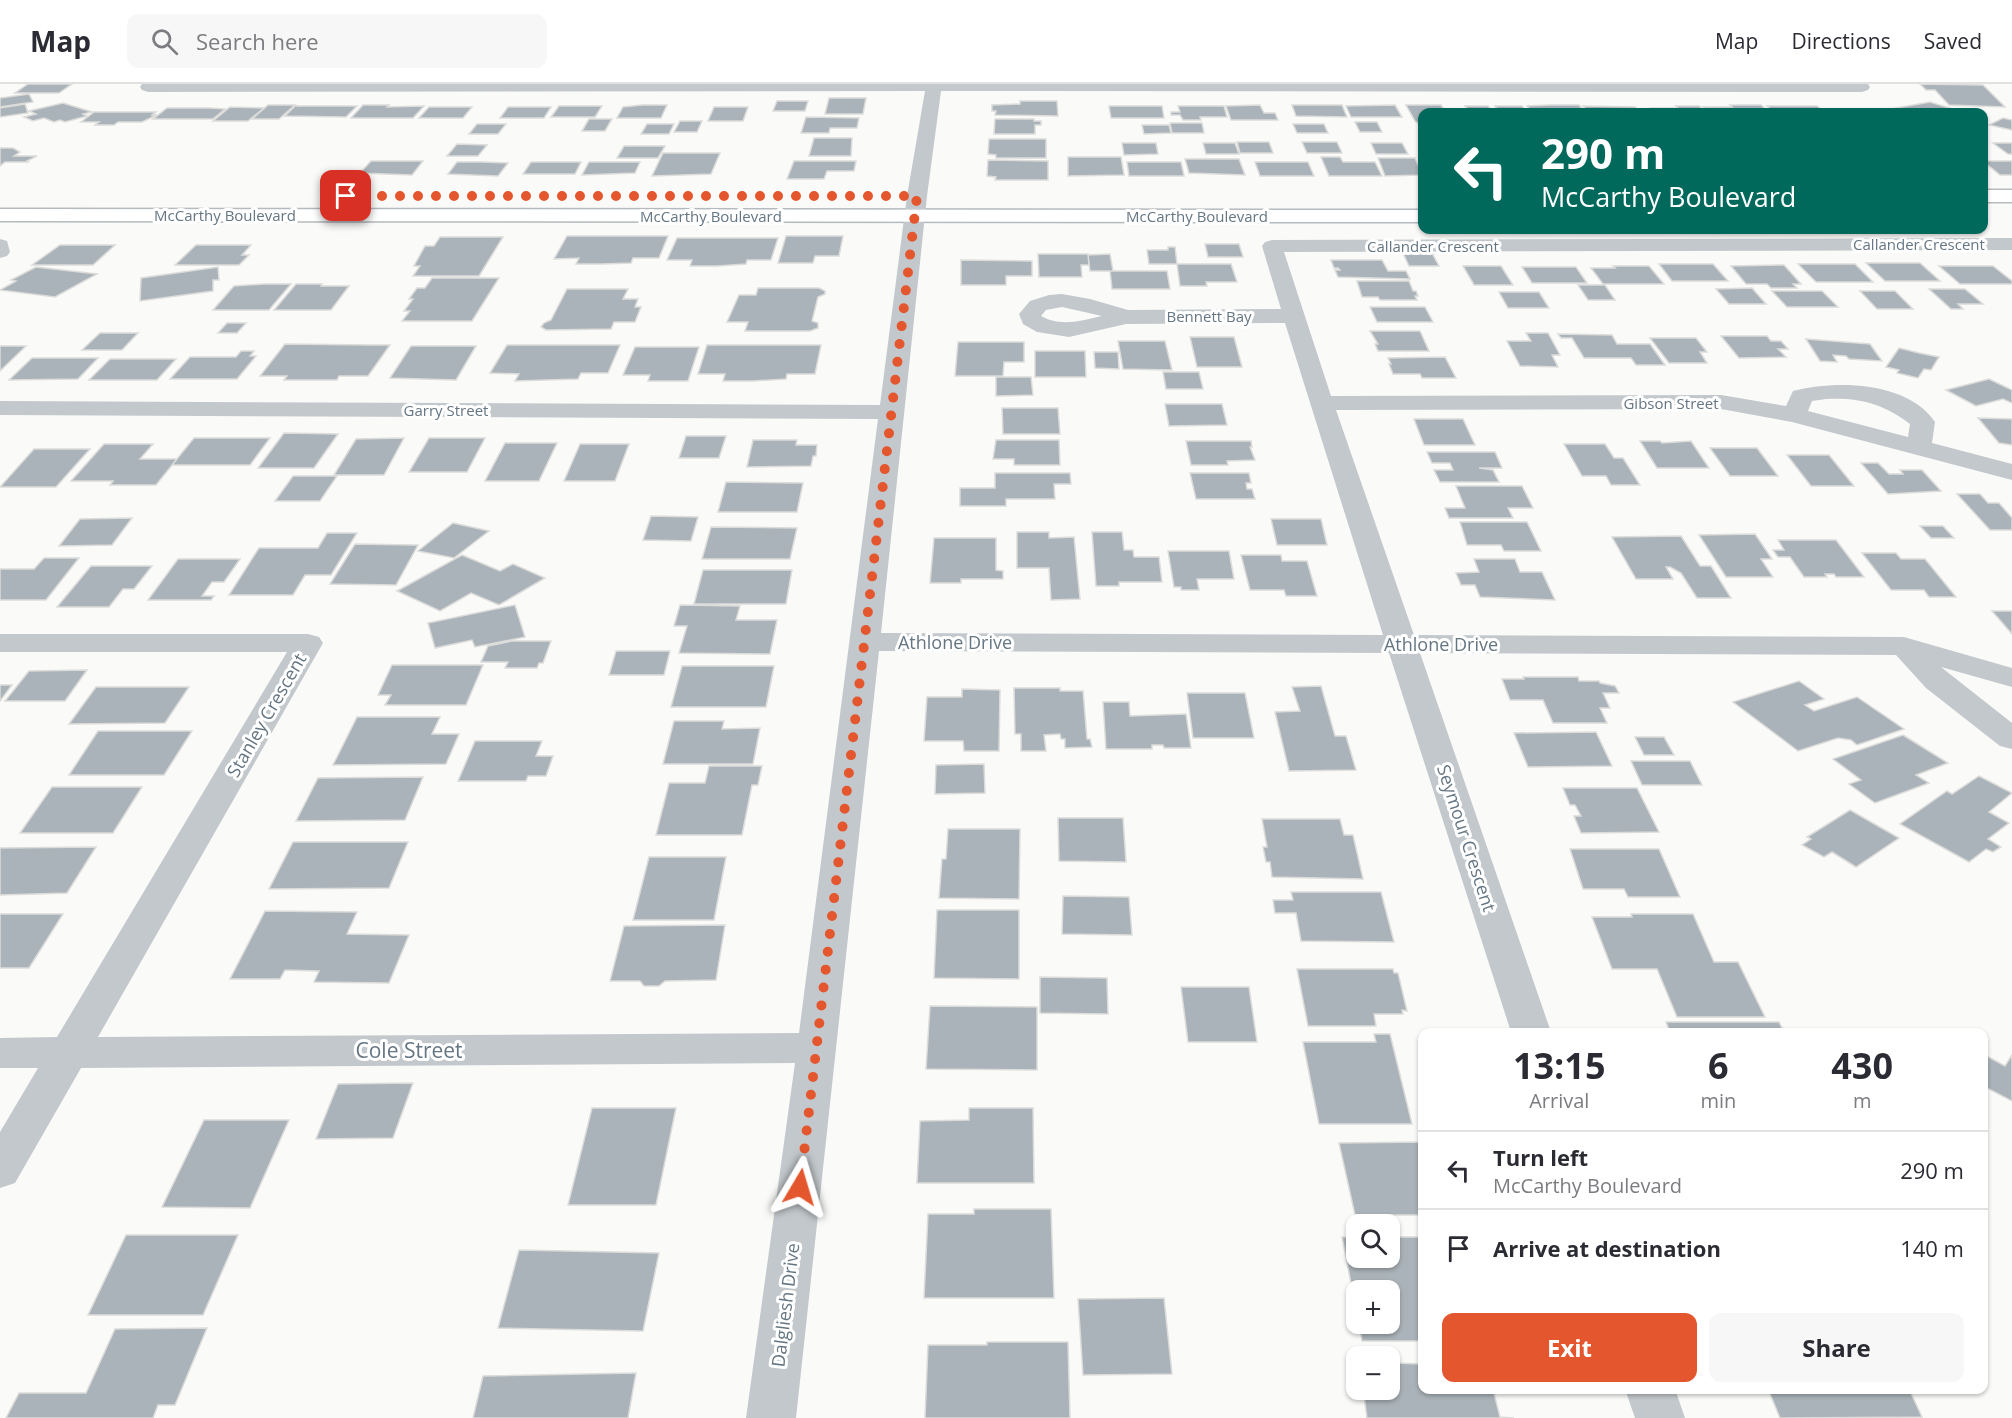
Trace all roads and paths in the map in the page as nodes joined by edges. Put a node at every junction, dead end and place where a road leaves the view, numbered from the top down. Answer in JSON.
{"nodes":[{"id":1,"x":153,"y":84,"type":"edge"},
{"id":2,"x":1858,"y":84,"type":"edge"},
{"id":3,"x":620,"y":85,"type":"edge"},
{"id":4,"x":934,"y":86,"type":"edge"},
{"id":5,"x":1244,"y":86,"type":"edge"},
{"id":6,"x":1548,"y":86,"type":"edge"},
{"id":7,"x":1988,"y":196,"type":"edge"},
{"id":8,"x":2012,"y":196,"type":"edge"},
{"id":9,"x":917,"y":201,"type":"junction"},
{"id":10,"x":0,"y":215,"type":"edge"},
{"id":11,"x":1418,"y":216,"type":"edge"},
{"id":12,"x":0,"y":244,"type":"edge"},
{"id":13,"x":2012,"y":244,"type":"edge"},
{"id":14,"x":0,"y":252,"type":"edge"},
{"id":15,"x":1293,"y":316,"type":"junction"},
{"id":16,"x":1126,"y":317,"type":"dead end"},
{"id":17,"x":1321,"y":403,"type":"junction"},
{"id":18,"x":10,"y":408,"type":"edge"},
{"id":19,"x":892,"y":412,"type":"junction"},
{"id":20,"x":1794,"y":415,"type":"junction"},
{"id":21,"x":0,"y":428,"type":"edge"},
{"id":22,"x":1919,"y":447,"type":"junction"},
{"id":23,"x":2012,"y":472,"type":"edge"},
{"id":24,"x":865,"y":642,"type":"junction"},
{"id":25,"x":0,"y":643,"type":"edge"},
{"id":26,"x":1402,"y":644,"type":"junction"},
{"id":27,"x":1904,"y":646,"type":"junction"},
{"id":28,"x":2012,"y":678,"type":"edge"},
{"id":29,"x":2012,"y":739,"type":"edge"},
{"id":30,"x":1531,"y":1028,"type":"edge"},
{"id":31,"x":817,"y":1048,"type":"junction"},
{"id":32,"x":0,"y":1053,"type":"edge"},
{"id":33,"x":68,"y":1053,"type":"junction"},
{"id":34,"x":0,"y":1170,"type":"edge"},
{"id":35,"x":1652,"y":1394,"type":"edge"},
{"id":36,"x":771,"y":1418,"type":"edge"},
{"id":37,"x":1660,"y":1418,"type":"edge"}],
"edges":[{"from":1,"to":3,"type":"street"},
{"from":2,"to":6,"type":"street"},
{"from":3,"to":4,"type":"street"},
{"from":4,"to":5,"type":"street"},
{"from":4,"to":9,"type":"street","name":"Dalgliesh Drive"},
{"from":5,"to":6,"type":"street"},
{"from":7,"to":8,"type":"main road"},
{"from":9,"to":10,"type":"main road","name":"McCarthy Boulevard"},
{"from":9,"to":11,"type":"main road","name":"McCarthy Boulevard"},
{"from":9,"to":19,"type":"street","name":"Dalgliesh Drive"},
{"from":12,"to":14,"type":"street"},
{"from":13,"to":15,"type":"street","name":"Callander Crescent"},
{"from":15,"to":16,"type":"street","name":"Bennett Bay"},
{"from":15,"to":17,"type":"street","name":"Callander Crescent"},
{"from":17,"to":20,"type":"street","name":"Gibson Street"},
{"from":17,"to":26,"type":"street","name":"Callander Crescent"},
{"from":18,"to":19,"type":"street","name":"Garry Street"},
{"from":18,"to":21,"type":"street"},
{"from":19,"to":24,"type":"street","name":"Dalgliesh Drive"},
{"from":20,"to":22,"type":"street","name":"Gibson Street"},
{"from":20,"to":22,"type":"street"},
{"from":22,"to":23,"type":"street","name":"Gibson Street"},
{"from":24,"to":26,"type":"street","name":"Athlone Drive"},
{"from":24,"to":31,"type":"street","name":"Dalgliesh Drive"},
{"from":25,"to":33,"type":"street","name":"Stanley Crescent"},
{"from":26,"to":27,"type":"street","name":"Athlone Drive"},
{"from":26,"to":30,"type":"street","name":"Seymour Crescent"},
{"from":27,"to":28,"type":"street","name":"Athlone Drive"},
{"from":27,"to":29,"type":"street"},
{"from":31,"to":33,"type":"street","name":"Cole Street"},
{"from":31,"to":36,"type":"street","name":"Dalgliesh Drive"},
{"from":32,"to":33,"type":"street","name":"Cole Street"},
{"from":33,"to":34,"type":"street"},
{"from":35,"to":37,"type":"street"}]}
